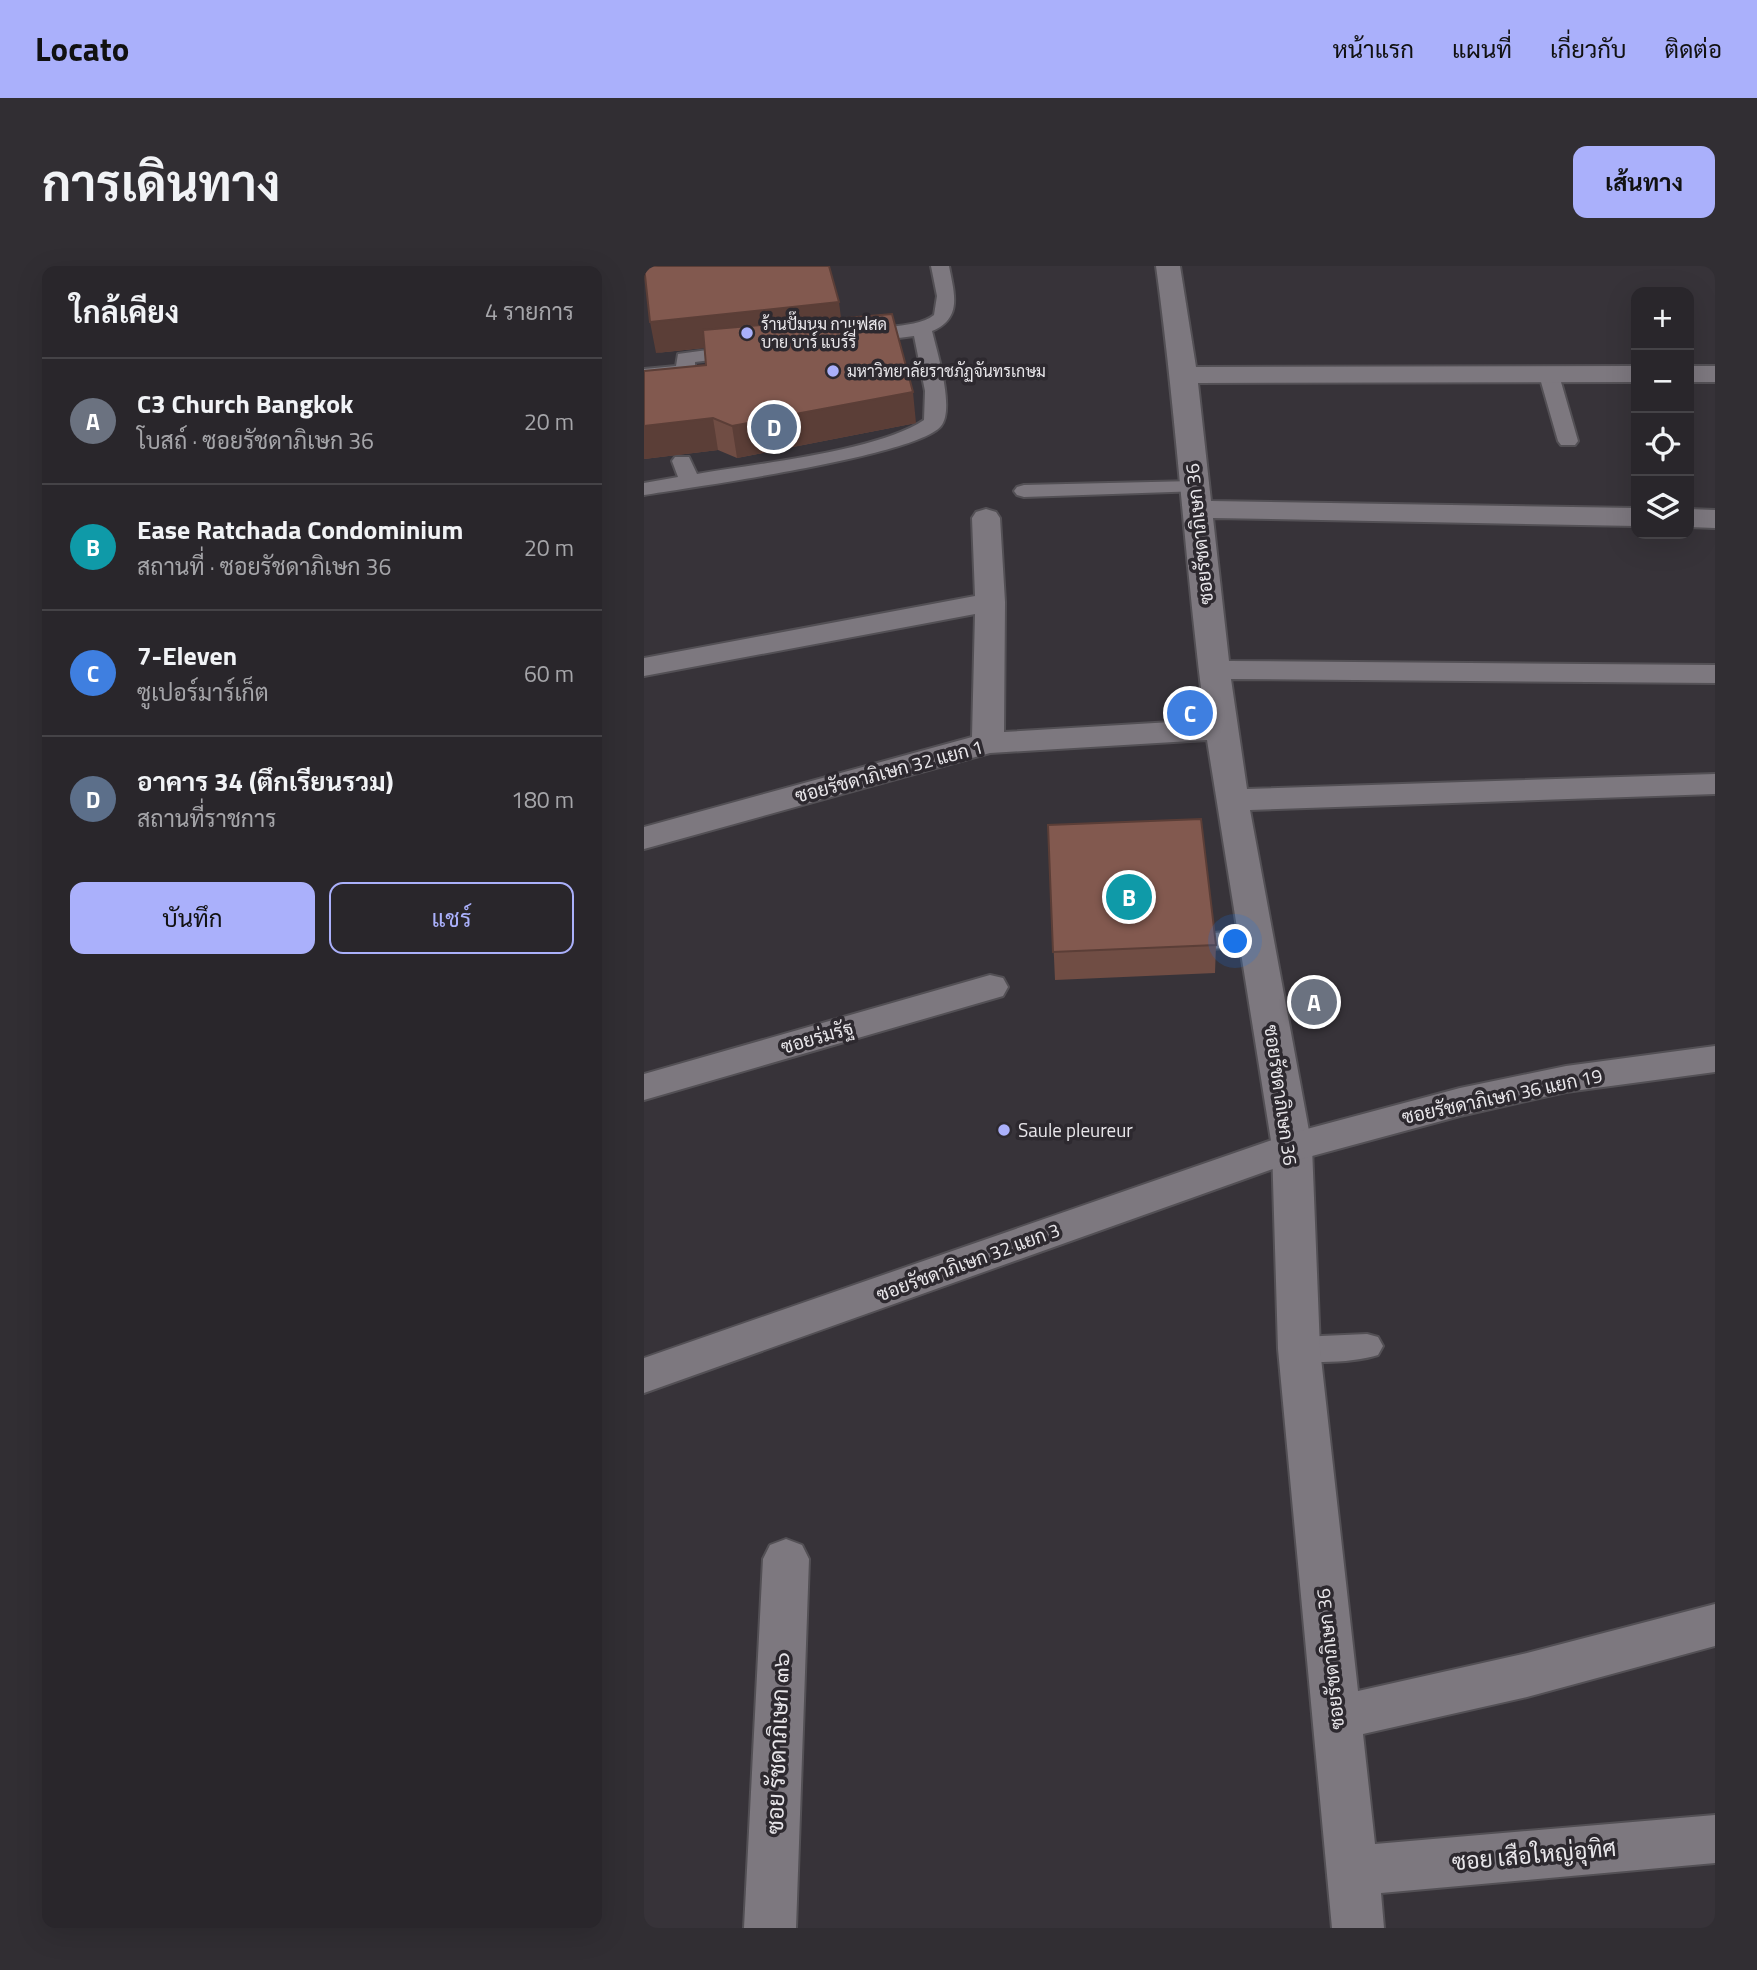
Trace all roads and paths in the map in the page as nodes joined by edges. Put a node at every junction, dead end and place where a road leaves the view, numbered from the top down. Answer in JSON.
{"nodes":[{"id":1,"x":940,"y":266,"type":"edge"},
{"id":2,"x":1168,"y":266,"type":"edge"},
{"id":3,"x":922,"y":329,"type":"junction"},
{"id":4,"x":844,"y":339,"type":"edge"},
{"id":5,"x":765,"y":349,"type":"edge"},
{"id":6,"x":1631,"y":374,"type":"edge"},
{"id":7,"x":1694,"y":374,"type":"edge"},
{"id":8,"x":1715,"y":374,"type":"edge"},
{"id":9,"x":644,"y":375,"type":"edge"},
{"id":10,"x":1549,"y":375,"type":"junction"},
{"id":11,"x":1184,"y":376,"type":"junction"},
{"id":12,"x":1568,"y":441,"type":"dead end"},
{"id":13,"x":682,"y":461,"type":"edge"},
{"id":14,"x":690,"y":481,"type":"junction"},
{"id":15,"x":644,"y":489,"type":"edge"},
{"id":16,"x":1024,"y":491,"type":"dead end"},
{"id":17,"x":1195,"y":498,"type":"junction"},
{"id":18,"x":1631,"y":517,"type":"edge"},
{"id":19,"x":986,"y":518,"type":"dead end"},
{"id":20,"x":1694,"y":518,"type":"edge"},
{"id":21,"x":1715,"y":519,"type":"edge"},
{"id":22,"x":990,"y":602,"type":"junction"},
{"id":23,"x":644,"y":667,"type":"edge"},
{"id":24,"x":1214,"y":670,"type":"junction"},
{"id":25,"x":1715,"y":674,"type":"edge"},
{"id":26,"x":1224,"y":729,"type":"junction"},
{"id":27,"x":988,"y":743,"type":"junction"},
{"id":28,"x":1715,"y":784,"type":"edge"},
{"id":29,"x":1232,"y":800,"type":"junction"},
{"id":30,"x":644,"y":838,"type":"edge"},
{"id":31,"x":1256,"y":938,"type":"junction"},
{"id":32,"x":1212,"y":940,"type":"edge"},
{"id":33,"x":990,"y":987,"type":"dead end"},
{"id":34,"x":1715,"y":1059,"type":"edge"},
{"id":35,"x":644,"y":1087,"type":"edge"},
{"id":36,"x":1292,"y":1147,"type":"junction"},
{"id":37,"x":1367,"y":1346,"type":"dead end"},
{"id":38,"x":1299,"y":1349,"type":"junction"},
{"id":39,"x":644,"y":1376,"type":"edge"},
{"id":40,"x":786,"y":1559,"type":"dead end"},
{"id":41,"x":1715,"y":1625,"type":"edge"},
{"id":42,"x":1336,"y":1717,"type":"junction"},
{"id":43,"x":1715,"y":1839,"type":"edge"},
{"id":44,"x":1352,"y":1871,"type":"junction"},
{"id":45,"x":770,"y":1928,"type":"edge"},
{"id":46,"x":1358,"y":1928,"type":"edge"}],
"edges":[{"from":1,"to":3,"type":"lane"},
{"from":2,"to":11,"type":"street","name":"ซอยรัชดาภิเษก 36"},
{"from":3,"to":4,"type":"lane"},
{"from":3,"to":14,"type":"lane"},
{"from":5,"to":9,"type":"lane"},
{"from":6,"to":10,"type":"street"},
{"from":7,"to":8,"type":"street"},
{"from":10,"to":11,"type":"street"},
{"from":10,"to":12,"type":"lane"},
{"from":11,"to":17,"type":"street","name":"ซอยรัชดาภิเษก 36"},
{"from":13,"to":14,"type":"lane"},
{"from":14,"to":15,"type":"lane"},
{"from":16,"to":17,"type":"lane"},
{"from":17,"to":18,"type":"street"},
{"from":17,"to":24,"type":"street","name":"ซอยรัชดาภิเษก 36"},
{"from":19,"to":22,"type":"street"},
{"from":20,"to":21,"type":"street"},
{"from":22,"to":23,"type":"street"},
{"from":22,"to":27,"type":"street"},
{"from":24,"to":25,"type":"street"},
{"from":24,"to":26,"type":"street","name":"ซอยรัชดาภิเษก 36"},
{"from":26,"to":27,"type":"street","name":"ซอยรัชดาภิเษก 32 แยก 1"},
{"from":26,"to":29,"type":"street","name":"ซอยรัชดาภิเษก 36"},
{"from":27,"to":30,"type":"street","name":"ซอยรัชดาภิเษก 32 แยก 1"},
{"from":28,"to":29,"type":"street"},
{"from":29,"to":31,"type":"street","name":"ซอยรัชดาภิเษก 36"},
{"from":31,"to":32,"type":"lane"},
{"from":31,"to":36,"type":"street","name":"ซอยรัชดาภิเษก 36"},
{"from":33,"to":35,"type":"street","name":"ซอยร่มรัฐ"},
{"from":34,"to":36,"type":"street","name":"ซอยรัชดาภิเษก 36 แยก 19"},
{"from":36,"to":38,"type":"street","name":"ซอยรัชดาภิเษก 36"},
{"from":36,"to":39,"type":"street","name":"ซอยรัชดาภิเษก 32 แยก 3"},
{"from":37,"to":38,"type":"lane"},
{"from":38,"to":42,"type":"street","name":"ซอยรัชดาภิเษก 36"},
{"from":40,"to":45,"type":"street","name":"ซอย รัชดาภิเษก ๓๖"},
{"from":41,"to":42,"type":"street"},
{"from":42,"to":44,"type":"street","name":"ซอยรัชดาภิเษก 36"},
{"from":43,"to":44,"type":"street","name":"ซอย เสือใหญ่อุทิศ"},
{"from":44,"to":46,"type":"street","name":"ซอยรัชดาภิเษก 36"}]}
